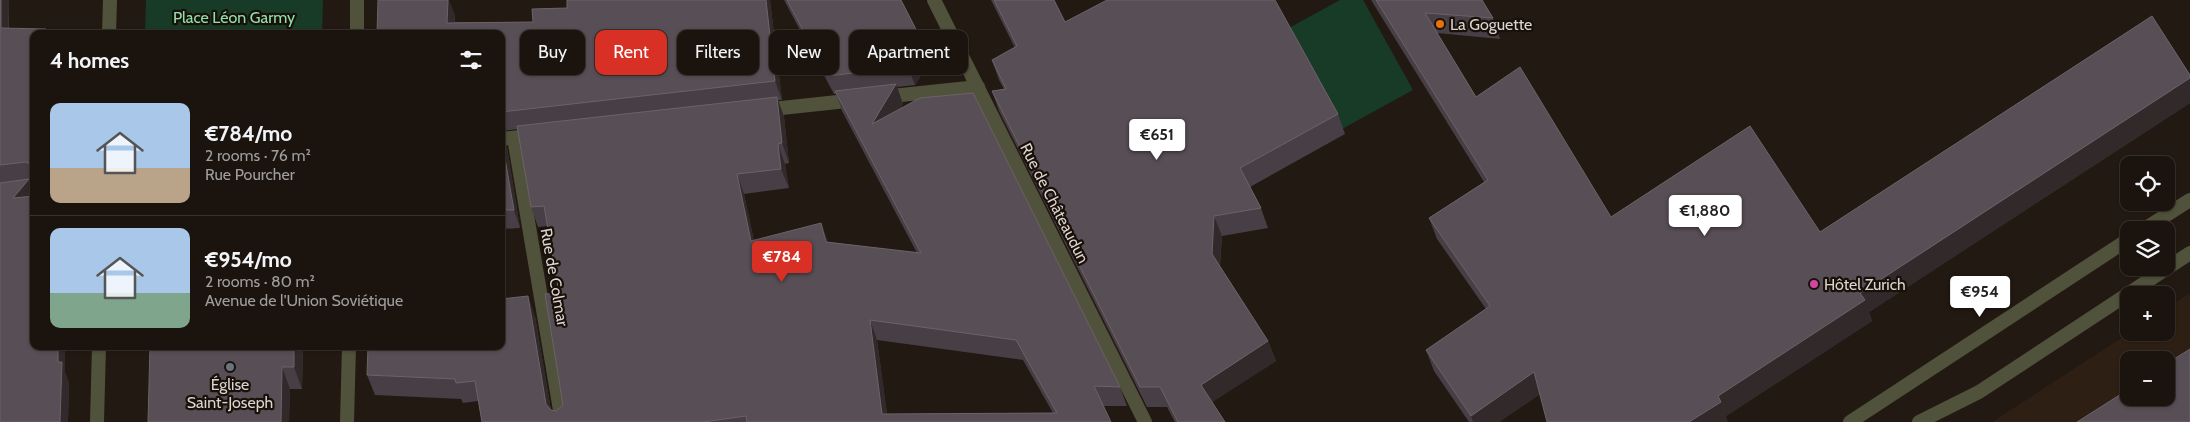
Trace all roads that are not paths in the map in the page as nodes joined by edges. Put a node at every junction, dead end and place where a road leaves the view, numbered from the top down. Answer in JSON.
{"nodes":[{"id":1,"x":110,"y":0,"type":"edge"},
{"id":2,"x":358,"y":0,"type":"edge"},
{"id":3,"x":934,"y":0,"type":"edge"},
{"id":4,"x":109,"y":30,"type":"edge"},
{"id":5,"x":357,"y":30,"type":"edge"},
{"id":6,"x":978,"y":87,"type":"junction"},
{"id":7,"x":752,"y":111,"type":"edge"},
{"id":8,"x":553,"y":134,"type":"edge"},
{"id":9,"x":507,"y":139,"type":"edge"},
{"id":10,"x":2190,"y":200,"type":"edge"},
{"id":11,"x":2157,"y":221,"type":"edge"},
{"id":12,"x":2120,"y":245,"type":"edge"},
{"id":13,"x":2190,"y":253,"type":"edge"},
{"id":14,"x":99,"y":350,"type":"edge"},
{"id":15,"x":349,"y":350,"type":"edge"},
{"id":16,"x":96,"y":422,"type":"edge"},
{"id":17,"x":347,"y":422,"type":"edge"},
{"id":18,"x":562,"y":422,"type":"edge"},
{"id":19,"x":1145,"y":422,"type":"edge"},
{"id":20,"x":1850,"y":422,"type":"edge"},
{"id":21,"x":1919,"y":422,"type":"edge"}],
"edges":[{"from":1,"to":4,"type":"street"},
{"from":2,"to":5,"type":"street"},
{"from":3,"to":6,"type":"street","name":"Rue de Châteaudun"},
{"from":6,"to":7,"type":"street"},
{"from":6,"to":19,"type":"street","name":"Rue de Châteaudun"},
{"from":8,"to":9,"type":"street"},
{"from":9,"to":18,"type":"street","name":"Rue de Colmar"},
{"from":10,"to":11,"type":"street"},
{"from":12,"to":20,"type":"street"},
{"from":13,"to":21,"type":"street"},
{"from":14,"to":16,"type":"street"},
{"from":15,"to":17,"type":"street"}]}
